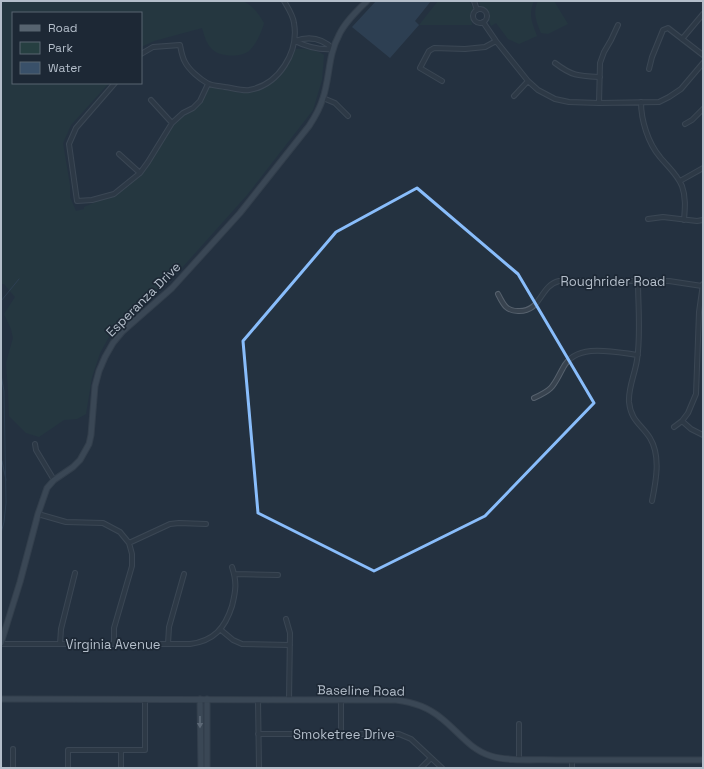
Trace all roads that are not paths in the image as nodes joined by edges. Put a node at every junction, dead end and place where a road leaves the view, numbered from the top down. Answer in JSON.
{"nodes":[{"id":1,"x":284,"y":1,"type":"edge"},
{"id":2,"x":367,"y":1,"type":"edge"},
{"id":3,"x":474,"y":1,"type":"edge"},
{"id":4,"x":477,"y":10,"type":"junction"},
{"id":5,"x":703,"y":14,"type":"edge"},
{"id":6,"x":483,"y":22,"type":"junction"},
{"id":7,"x":618,"y":25,"type":"dead end"},
{"id":8,"x":310,"y":38,"type":"junction"},
{"id":9,"x":682,"y":39,"type":"junction"},
{"id":10,"x":295,"y":41,"type":"junction"},
{"id":11,"x":496,"y":41,"type":"junction"},
{"id":12,"x":310,"y":46,"type":"junction"},
{"id":13,"x":333,"y":49,"type":"junction"},
{"id":14,"x":142,"y":53,"type":"edge"},
{"id":15,"x":703,"y":55,"type":"edge"},
{"id":16,"x":555,"y":63,"type":"dead end"},
{"id":17,"x":703,"y":63,"type":"edge"},
{"id":18,"x":649,"y":69,"type":"dead end"},
{"id":19,"x":600,"y":77,"type":"junction"},
{"id":20,"x":442,"y":81,"type":"dead end"},
{"id":21,"x":528,"y":81,"type":"junction"},
{"id":22,"x":114,"y":84,"type":"edge"},
{"id":23,"x":208,"y":84,"type":"junction"},
{"id":24,"x":514,"y":96,"type":"dead end"},
{"id":25,"x":324,"y":98,"type":"junction"},
{"id":26,"x":151,"y":100,"type":"dead end"},
{"id":27,"x":641,"y":102,"type":"junction"},
{"id":28,"x":600,"y":103,"type":"junction"},
{"id":29,"x":703,"y":109,"type":"edge"},
{"id":30,"x":348,"y":116,"type":"dead end"},
{"id":31,"x":172,"y":123,"type":"junction"},
{"id":32,"x":685,"y":124,"type":"dead end"},
{"id":33,"x":119,"y":154,"type":"dead end"},
{"id":34,"x":703,"y":168,"type":"edge"},
{"id":35,"x":140,"y":173,"type":"junction"},
{"id":36,"x":680,"y":181,"type":"junction"},
{"id":37,"x":648,"y":219,"type":"dead end"},
{"id":38,"x":684,"y":220,"type":"junction"},
{"id":39,"x":703,"y":220,"type":"edge"},
{"id":40,"x":638,"y":280,"type":"junction"},
{"id":41,"x":702,"y":285,"type":"edge"},
{"id":42,"x":498,"y":294,"type":"dead end"},
{"id":43,"x":638,"y":355,"type":"junction"},
{"id":44,"x":534,"y":398,"type":"dead end"},
{"id":45,"x":682,"y":421,"type":"junction"},
{"id":46,"x":674,"y":427,"type":"dead end"},
{"id":47,"x":703,"y":434,"type":"edge"},
{"id":48,"x":35,"y":444,"type":"dead end"},
{"id":49,"x":54,"y":480,"type":"junction"},
{"id":50,"x":652,"y":501,"type":"dead end"},
{"id":51,"x":38,"y":514,"type":"junction"},
{"id":52,"x":206,"y":524,"type":"dead end"},
{"id":53,"x":129,"y":543,"type":"junction"},
{"id":54,"x":232,"y":566,"type":"dead end"},
{"id":55,"x":75,"y":573,"type":"dead end"},
{"id":56,"x":184,"y":574,"type":"dead end"},
{"id":57,"x":234,"y":574,"type":"junction"},
{"id":58,"x":278,"y":575,"type":"dead end"},
{"id":59,"x":286,"y":619,"type":"dead end"},
{"id":60,"x":221,"y":630,"type":"junction"},
{"id":61,"x":1,"y":644,"type":"edge"},
{"id":62,"x":60,"y":644,"type":"junction"},
{"id":63,"x":114,"y":644,"type":"junction"},
{"id":64,"x":168,"y":644,"type":"junction"},
{"id":65,"x":290,"y":645,"type":"junction"},
{"id":66,"x":1,"y":699,"type":"edge"},
{"id":67,"x":200,"y":699,"type":"junction"},
{"id":68,"x":207,"y":699,"type":"junction"},
{"id":69,"x":145,"y":700,"type":"junction"},
{"id":70,"x":258,"y":700,"type":"junction"},
{"id":71,"x":289,"y":700,"type":"junction"},
{"id":72,"x":341,"y":700,"type":"junction"},
{"id":73,"x":519,"y":724,"type":"dead end"},
{"id":74,"x":258,"y":734,"type":"junction"},
{"id":75,"x":341,"y":734,"type":"junction"},
{"id":76,"x":13,"y":749,"type":"dead end"},
{"id":77,"x":121,"y":750,"type":"junction"},
{"id":78,"x":431,"y":758,"type":"junction"},
{"id":79,"x":519,"y":759,"type":"junction"},
{"id":80,"x":572,"y":760,"type":"junction"},
{"id":81,"x":703,"y":760,"type":"edge"},
{"id":82,"x":13,"y":768,"type":"edge"},
{"id":83,"x":68,"y":768,"type":"edge"},
{"id":84,"x":121,"y":768,"type":"edge"},
{"id":85,"x":200,"y":768,"type":"edge"},
{"id":86,"x":207,"y":768,"type":"edge"},
{"id":87,"x":259,"y":768,"type":"edge"},
{"id":88,"x":421,"y":768,"type":"edge"},
{"id":89,"x":442,"y":768,"type":"edge"},
{"id":90,"x":572,"y":768,"type":"edge"}],
"edges":[{"from":1,"to":10,"type":"street"},
{"from":2,"to":13,"type":"main road","name":"Esperanza Drive"},
{"from":3,"to":4,"type":"street"},
{"from":4,"to":6,"type":"street"},
{"from":4,"to":6,"type":"street"},
{"from":5,"to":9,"type":"street"},
{"from":6,"to":11,"type":"street"},
{"from":7,"to":19,"type":"street"},
{"from":8,"to":10,"type":"street"},
{"from":8,"to":12,"type":"street"},
{"from":8,"to":13,"type":"street"},
{"from":9,"to":15,"type":"street"},
{"from":9,"to":18,"type":"street"},
{"from":10,"to":12,"type":"street"},
{"from":10,"to":23,"type":"street"},
{"from":11,"to":20,"type":"street"},
{"from":11,"to":21,"type":"street"},
{"from":12,"to":13,"type":"street"},
{"from":13,"to":25,"type":"main road","name":"Esperanza Drive"},
{"from":14,"to":23,"type":"street"},
{"from":16,"to":19,"type":"street"},
{"from":17,"to":27,"type":"street"},
{"from":19,"to":28,"type":"street"},
{"from":21,"to":24,"type":"street"},
{"from":21,"to":28,"type":"street"},
{"from":22,"to":35,"type":"street"},
{"from":23,"to":31,"type":"street"},
{"from":25,"to":30,"type":"street"},
{"from":25,"to":49,"type":"main road","name":"Esperanza Drive"},
{"from":26,"to":31,"type":"street"},
{"from":27,"to":28,"type":"street"},
{"from":27,"to":36,"type":"street"},
{"from":29,"to":32,"type":"street"},
{"from":31,"to":35,"type":"street"},
{"from":33,"to":35,"type":"street"},
{"from":34,"to":36,"type":"street"},
{"from":36,"to":38,"type":"street"},
{"from":37,"to":38,"type":"street"},
{"from":38,"to":39,"type":"street"},
{"from":40,"to":41,"type":"street","name":"Roughrider Road"},
{"from":40,"to":42,"type":"street","name":"Roughrider Road"},
{"from":40,"to":43,"type":"street"},
{"from":41,"to":45,"type":"street"},
{"from":43,"to":44,"type":"street"},
{"from":43,"to":50,"type":"street"},
{"from":45,"to":46,"type":"street"},
{"from":45,"to":47,"type":"street"},
{"from":48,"to":49,"type":"street"},
{"from":49,"to":51,"type":"main road","name":"Esperanza Drive"},
{"from":51,"to":53,"type":"street"},
{"from":51,"to":61,"type":"main road","name":"Esperanza Drive"},
{"from":52,"to":53,"type":"street"},
{"from":53,"to":63,"type":"street"},
{"from":54,"to":57,"type":"street"},
{"from":55,"to":62,"type":"street"},
{"from":56,"to":64,"type":"street"},
{"from":57,"to":58,"type":"street"},
{"from":57,"to":60,"type":"street"},
{"from":59,"to":65,"type":"street"},
{"from":60,"to":64,"type":"street","name":"Virginia Avenue"},
{"from":60,"to":65,"type":"street"},
{"from":61,"to":62,"type":"street","name":"Virginia Avenue"},
{"from":62,"to":63,"type":"street","name":"Virginia Avenue"},
{"from":63,"to":64,"type":"street","name":"Virginia Avenue"},
{"from":65,"to":71,"type":"street"},
{"from":66,"to":69,"type":"main road","name":"Baseline Road"},
{"from":67,"to":68,"type":"main road","name":"Baseline Road"},
{"from":67,"to":69,"type":"main road","name":"Baseline Road"},
{"from":67,"to":85,"type":"main road","one_way":true},
{"from":68,"to":70,"type":"main road","name":"Baseline Road"},
{"from":68,"to":86,"type":"main road"},
{"from":69,"to":77,"type":"street"},
{"from":70,"to":71,"type":"main road","name":"Baseline Road"},
{"from":70,"to":74,"type":"street"},
{"from":71,"to":72,"type":"main road","name":"Baseline Road"},
{"from":72,"to":75,"type":"street"},
{"from":72,"to":79,"type":"main road","name":"Baseline Road"},
{"from":73,"to":79,"type":"street"},
{"from":74,"to":75,"type":"street","name":"Smoketree Drive"},
{"from":74,"to":87,"type":"street"},
{"from":75,"to":78,"type":"street","name":"Smoketree Drive"},
{"from":76,"to":82,"type":"street"},
{"from":77,"to":83,"type":"street"},
{"from":77,"to":84,"type":"street"},
{"from":78,"to":88,"type":"street"},
{"from":78,"to":89,"type":"street","name":"Smoketree Drive"},
{"from":79,"to":80,"type":"main road","name":"Baseline Road"},
{"from":80,"to":81,"type":"main road","name":"Baseline Road"},
{"from":80,"to":90,"type":"street"}]}
